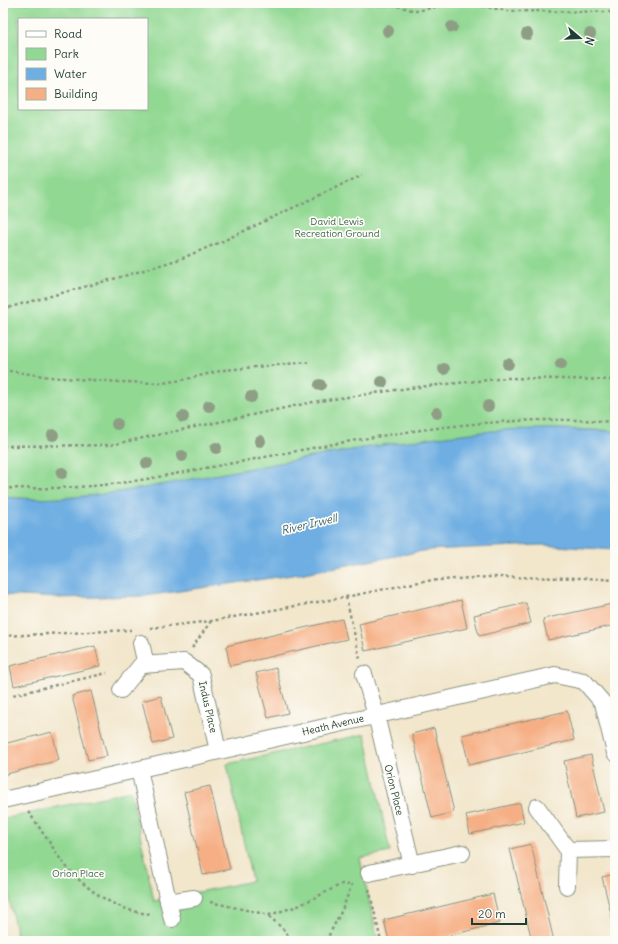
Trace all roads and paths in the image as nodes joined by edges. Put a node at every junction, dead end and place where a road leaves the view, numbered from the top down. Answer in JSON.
{"nodes":[{"id":1,"x":386,"y":3,"type":"edge"},
{"id":2,"x":455,"y":3,"type":"edge"},
{"id":3,"x":465,"y":3,"type":"edge"},
{"id":4,"x":615,"y":12,"type":"edge"},
{"id":5,"x":362,"y":175,"type":"dead end"},
{"id":6,"x":3,"y":309,"type":"edge"},
{"id":7,"x":308,"y":362,"type":"dead end"},
{"id":8,"x":3,"y":370,"type":"edge"},
{"id":9,"x":615,"y":380,"type":"edge"},
{"id":10,"x":615,"y":422,"type":"edge"},
{"id":11,"x":3,"y":446,"type":"edge"},
{"id":12,"x":3,"y":488,"type":"edge"},
{"id":13,"x":615,"y":580,"type":"edge"},
{"id":14,"x":346,"y":597,"type":"junction"},
{"id":15,"x":211,"y":621,"type":"junction"},
{"id":16,"x":150,"y":628,"type":"dead end"},
{"id":17,"x":3,"y":636,"type":"edge"},
{"id":18,"x":138,"y":637,"type":"joint"},
{"id":19,"x":184,"y":662,"type":"junction"},
{"id":20,"x":146,"y":665,"type":"junction"},
{"id":21,"x":107,"y":673,"type":"dead end"},
{"id":22,"x":364,"y":674,"type":"joint"},
{"id":23,"x":121,"y":690,"type":"dead end"},
{"id":24,"x":13,"y":695,"type":"dead end"},
{"id":25,"x":609,"y":701,"type":"edge"},
{"id":26,"x":376,"y":715,"type":"junction"},
{"id":27,"x":218,"y":751,"type":"junction"},
{"id":28,"x":615,"y":753,"type":"edge"},
{"id":29,"x":138,"y":769,"type":"junction"},
{"id":30,"x":10,"y":798,"type":"edge"},
{"id":31,"x":537,"y":807,"type":"dead end"},
{"id":32,"x":615,"y":849,"type":"edge"},
{"id":33,"x":568,"y":850,"type":"junction"},
{"id":34,"x":462,"y":853,"type":"dead end"},
{"id":35,"x":412,"y":865,"type":"junction"},
{"id":36,"x":368,"y":874,"type":"junction"},
{"id":37,"x":351,"y":884,"type":"junction"},
{"id":38,"x":567,"y":886,"type":"dead end"},
{"id":39,"x":194,"y":898,"type":"joint"},
{"id":40,"x":170,"y":911,"type":"junction"},
{"id":41,"x":269,"y":915,"type":"junction"},
{"id":42,"x":292,"y":941,"type":"edge"},
{"id":43,"x":326,"y":941,"type":"edge"},
{"id":44,"x":381,"y":941,"type":"edge"}],
"edges":[{"from":1,"to":2,"type":"path"},
{"from":3,"to":4,"type":"path"},
{"from":5,"to":6,"type":"path"},
{"from":7,"to":8,"type":"path"},
{"from":9,"to":11,"type":"path"},
{"from":10,"to":12,"type":"path"},
{"from":13,"to":14,"type":"path"},
{"from":14,"to":15,"type":"path"},
{"from":14,"to":22,"type":"path"},
{"from":15,"to":16,"type":"path"},
{"from":15,"to":19,"type":"path"},
{"from":17,"to":18,"type":"path"},
{"from":18,"to":20,"type":"street"},
{"from":19,"to":20,"type":"street"},
{"from":19,"to":27,"type":"street","name":"Indus Place"},
{"from":20,"to":23,"type":"street"},
{"from":21,"to":24,"type":"path"},
{"from":22,"to":26,"type":"street","name":"Orion Place"},
{"from":25,"to":26,"type":"street","name":"Heath Avenue"},
{"from":25,"to":28,"type":"street","name":"Heath Avenue"},
{"from":26,"to":27,"type":"street","name":"Heath Avenue"},
{"from":26,"to":35,"type":"street","name":"Orion Place"},
{"from":27,"to":29,"type":"street","name":"Heath Avenue"},
{"from":29,"to":30,"type":"street","name":"Heath Avenue"},
{"from":29,"to":40,"type":"street"},
{"from":30,"to":40,"type":"path"},
{"from":31,"to":33,"type":"street"},
{"from":32,"to":33,"type":"street"},
{"from":33,"to":38,"type":"street"},
{"from":34,"to":35,"type":"street"},
{"from":35,"to":36,"type":"street"},
{"from":36,"to":37,"type":"path"},
{"from":36,"to":44,"type":"path"},
{"from":37,"to":41,"type":"path"},
{"from":37,"to":43,"type":"path"},
{"from":39,"to":40,"type":"street"},
{"from":39,"to":41,"type":"path"},
{"from":41,"to":42,"type":"path"}]}
